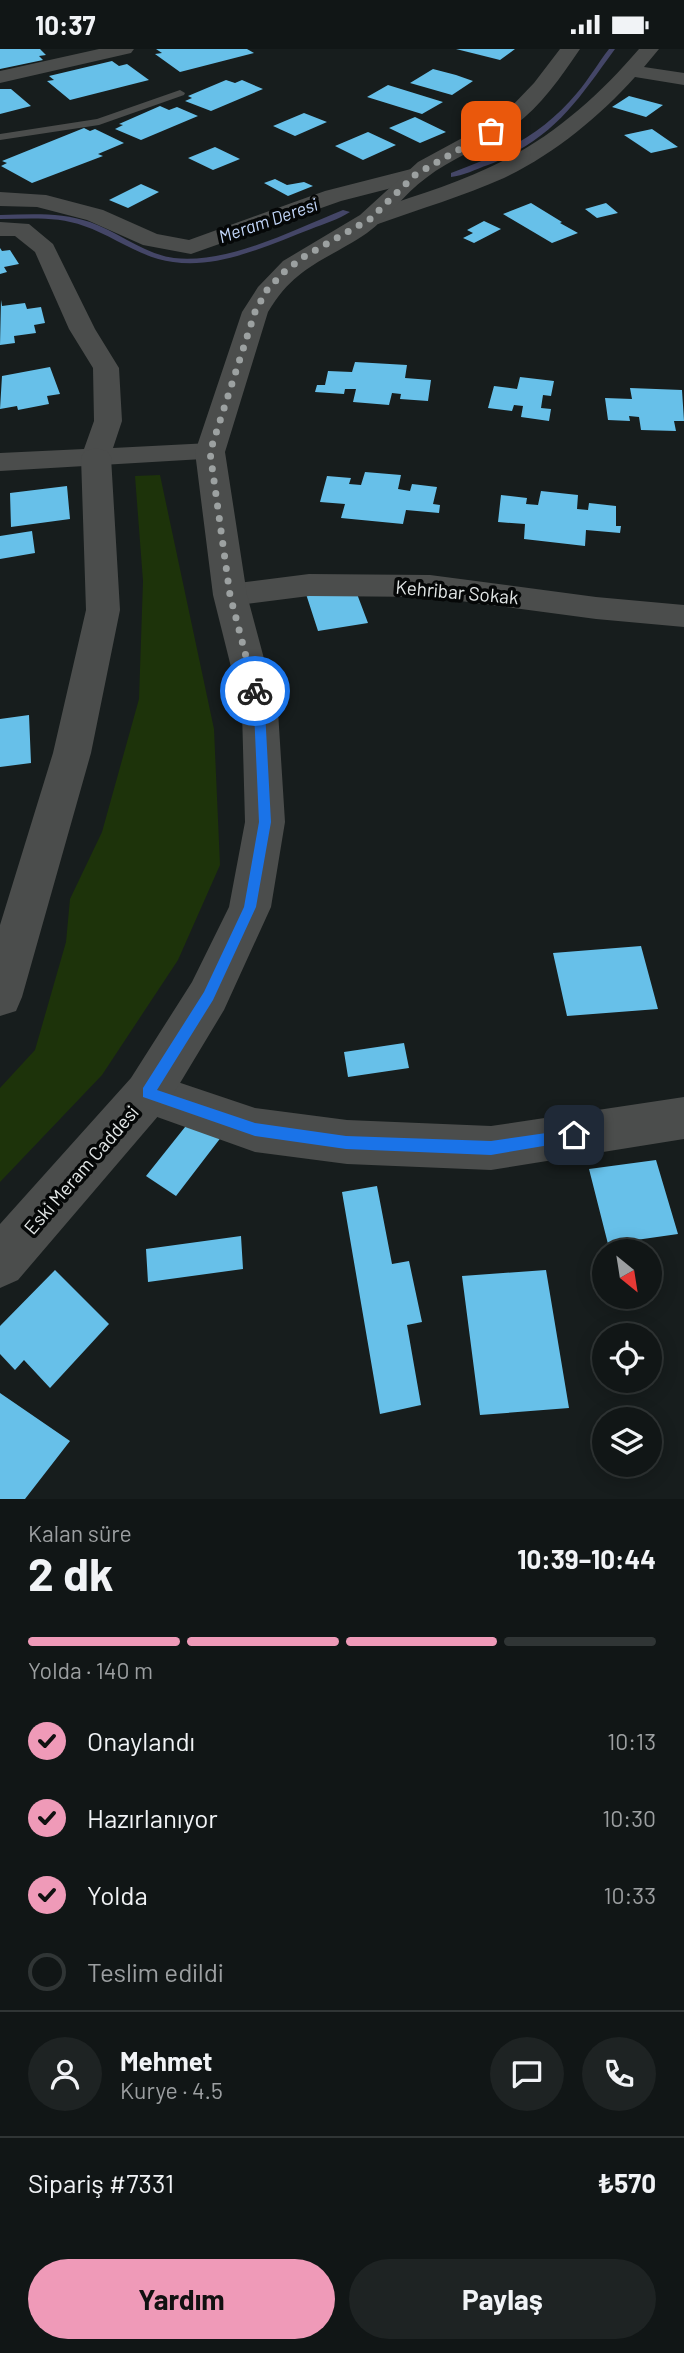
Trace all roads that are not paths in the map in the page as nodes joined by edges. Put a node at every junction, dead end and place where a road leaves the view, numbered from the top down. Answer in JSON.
{"nodes":[{"id":1,"x":124,"y":49,"type":"edge"},
{"id":2,"x":570,"y":49,"type":"edge"},
{"id":3,"x":649,"y":49,"type":"edge"},
{"id":4,"x":631,"y":71,"type":"junction"},
{"id":5,"x":0,"y":77,"type":"edge"},
{"id":6,"x":684,"y":79,"type":"edge"},
{"id":7,"x":180,"y":93,"type":"dead end"},
{"id":8,"x":0,"y":137,"type":"edge"},
{"id":9,"x":423,"y":169,"type":"junction"},
{"id":10,"x":0,"y":199,"type":"edge"},
{"id":11,"x":370,"y":219,"type":"junction"},
{"id":12,"x":0,"y":229,"type":"edge"},
{"id":13,"x":210,"y":452,"type":"junction"},
{"id":14,"x":96,"y":457,"type":"junction"},
{"id":15,"x":0,"y":462,"type":"edge"},
{"id":16,"x":230,"y":595,"type":"junction"},
{"id":17,"x":684,"y":616,"type":"edge"},
{"id":18,"x":0,"y":997,"type":"edge"},
{"id":19,"x":148,"y":1093,"type":"junction"},
{"id":20,"x":684,"y":1118,"type":"edge"},
{"id":21,"x":0,"y":1262,"type":"edge"}],
"edges":[{"from":1,"to":5,"type":"street"},
{"from":2,"to":9,"type":"street","name":"Eski Meram Caddesi"},
{"from":3,"to":4,"type":"street"},
{"from":4,"to":6,"type":"street"},
{"from":4,"to":11,"type":"street"},
{"from":7,"to":8,"type":"lane"},
{"from":9,"to":10,"type":"street"},
{"from":9,"to":11,"type":"street","name":"Eski Meram Caddesi"},
{"from":11,"to":13,"type":"street","name":"Eski Meram Caddesi"},
{"from":12,"to":14,"type":"street"},
{"from":13,"to":14,"type":"street"},
{"from":13,"to":16,"type":"street","name":"Eski Meram Caddesi"},
{"from":14,"to":15,"type":"street"},
{"from":14,"to":18,"type":"street"},
{"from":16,"to":17,"type":"street","name":"Kehribar Sokak"},
{"from":16,"to":19,"type":"street","name":"Eski Meram Caddesi"},
{"from":19,"to":20,"type":"street"},
{"from":19,"to":21,"type":"street","name":"Eski Meram Caddesi"}]}
